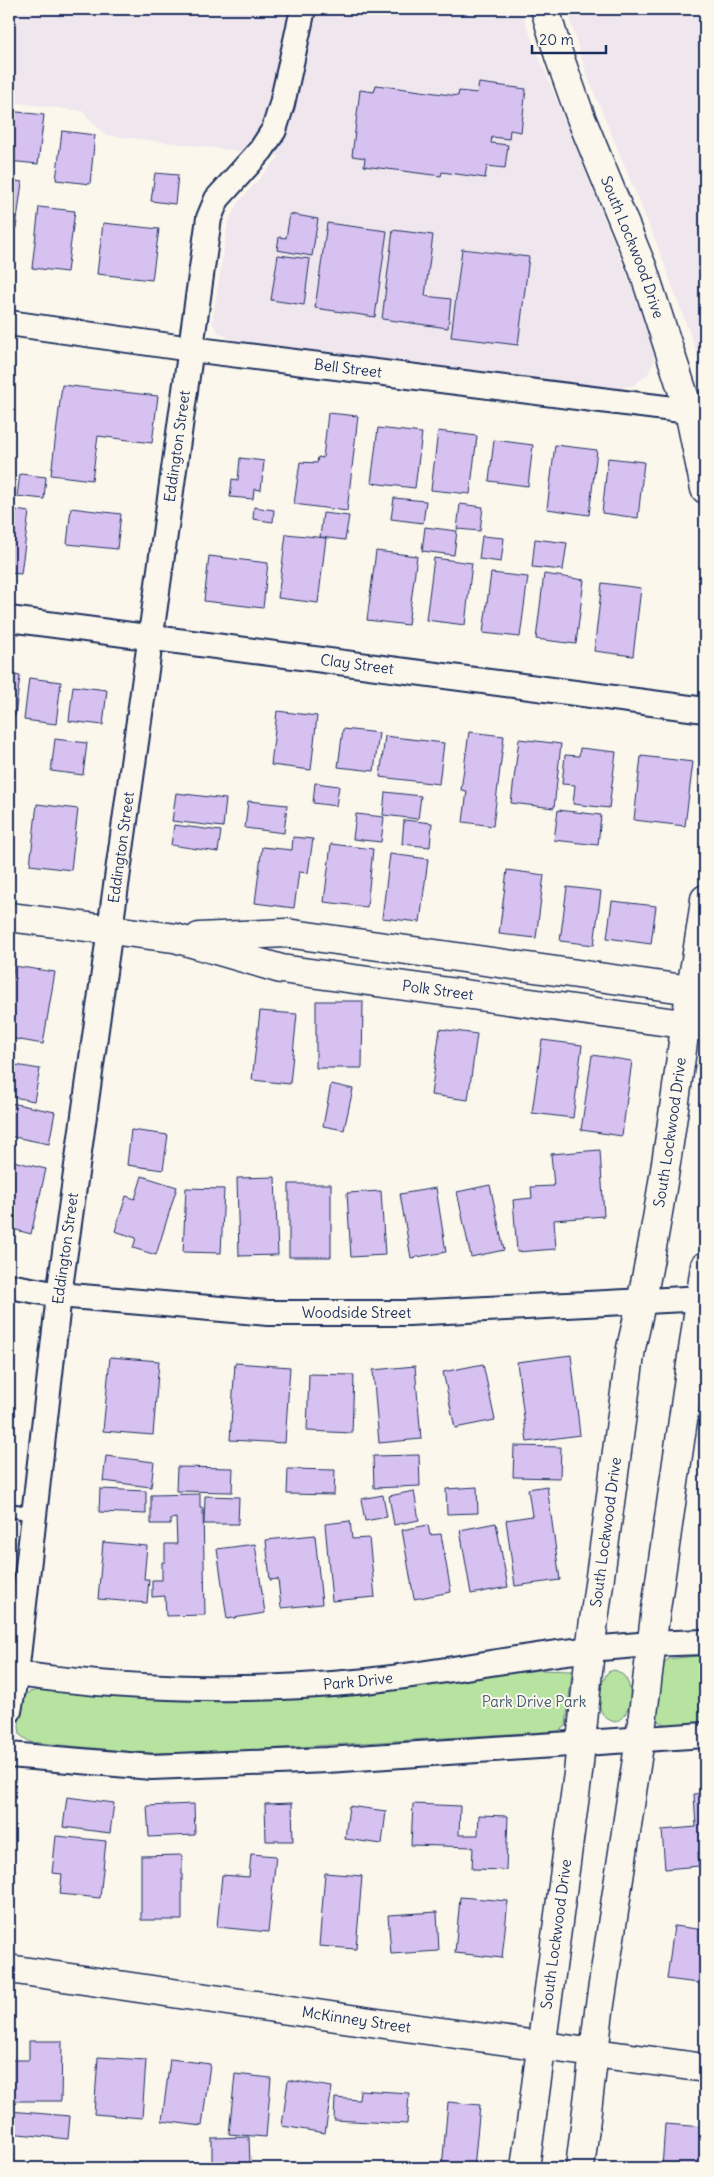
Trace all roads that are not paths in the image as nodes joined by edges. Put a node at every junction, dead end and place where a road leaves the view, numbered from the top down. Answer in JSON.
{"nodes":[{"id":1,"x":303,"y":9,"type":"edge"},
{"id":2,"x":545,"y":9,"type":"edge"},
{"id":3,"x":9,"y":324,"type":"edge"},
{"id":4,"x":191,"y":349,"type":"junction"},
{"id":5,"x":689,"y":411,"type":"junction"},
{"id":6,"x":705,"y":489,"type":"edge"},
{"id":7,"x":9,"y":620,"type":"edge"},
{"id":8,"x":150,"y":637,"type":"junction"},
{"id":9,"x":705,"y":710,"type":"edge"},
{"id":10,"x":705,"y":899,"type":"edge"},
{"id":11,"x":9,"y":916,"type":"edge"},
{"id":12,"x":110,"y":929,"type":"junction"},
{"id":13,"x":175,"y":938,"type":"junction"},
{"id":14,"x":698,"y":991,"type":"edge"},
{"id":15,"x":695,"y":1027,"type":"edge"},
{"id":16,"x":705,"y":1266,"type":"edge"},
{"id":17,"x":9,"y":1286,"type":"edge"},
{"id":18,"x":59,"y":1295,"type":"junction"},
{"id":19,"x":703,"y":1298,"type":"edge"},
{"id":20,"x":642,"y":1302,"type":"junction"},
{"id":21,"x":9,"y":1510,"type":"edge"},
{"id":22,"x":34,"y":1514,"type":"junction"},
{"id":23,"x":705,"y":1642,"type":"edge"},
{"id":24,"x":652,"y":1645,"type":"junction"},
{"id":25,"x":590,"y":1650,"type":"junction"},
{"id":26,"x":12,"y":1673,"type":"edge"},
{"id":27,"x":9,"y":1711,"type":"edge"},
{"id":28,"x":705,"y":1735,"type":"edge"},
{"id":29,"x":640,"y":1739,"type":"junction"},
{"id":30,"x":581,"y":1743,"type":"junction"},
{"id":31,"x":9,"y":1756,"type":"edge"},
{"id":32,"x":9,"y":1969,"type":"edge"},
{"id":33,"x":541,"y":2046,"type":"junction"},
{"id":34,"x":594,"y":2053,"type":"junction"},
{"id":35,"x":705,"y":2068,"type":"edge"},
{"id":36,"x":525,"y":2168,"type":"edge"},
{"id":37,"x":580,"y":2168,"type":"edge"}],
"edges":[{"from":1,"to":4,"type":"street","name":"Eddington Street"},
{"from":2,"to":5,"type":"main road","name":"South Lockwood Drive"},
{"from":3,"to":4,"type":"street","name":"Bell Street"},
{"from":4,"to":5,"type":"street","name":"Bell Street"},
{"from":4,"to":8,"type":"street","name":"Eddington Street"},
{"from":5,"to":6,"type":"main road","name":"South Lockwood Drive"},
{"from":7,"to":8,"type":"street","name":"Clay Street"},
{"from":8,"to":9,"type":"street","name":"Clay Street"},
{"from":8,"to":12,"type":"street","name":"Eddington Street"},
{"from":10,"to":14,"type":"main road","name":"South Lockwood Drive"},
{"from":11,"to":12,"type":"main road","name":"Polk Street"},
{"from":12,"to":13,"type":"main road","name":"Polk Street"},
{"from":12,"to":18,"type":"street","name":"Eddington Street"},
{"from":13,"to":14,"type":"main road","name":"Polk Street"},
{"from":13,"to":15,"type":"main road","name":"Polk Street"},
{"from":14,"to":15,"type":"main road","name":"South Lockwood Drive"},
{"from":15,"to":20,"type":"main road","name":"South Lockwood Drive"},
{"from":16,"to":19,"type":"main road"},
{"from":17,"to":18,"type":"street","name":"Woodside Street"},
{"from":18,"to":20,"type":"street","name":"Woodside Street"},
{"from":18,"to":22,"type":"street","name":"Eddington Street"},
{"from":19,"to":20,"type":"street","name":"Woodside Street"},
{"from":19,"to":24,"type":"main road"},
{"from":20,"to":25,"type":"main road","name":"South Lockwood Drive"},
{"from":21,"to":22,"type":"lane"},
{"from":22,"to":26,"type":"street","name":"Eddington Street"},
{"from":23,"to":24,"type":"street","name":"Park Drive"},
{"from":24,"to":25,"type":"street","name":"Park Drive"},
{"from":24,"to":29,"type":"main road"},
{"from":25,"to":26,"type":"street","name":"Park Drive"},
{"from":25,"to":30,"type":"main road","name":"South Lockwood Drive"},
{"from":26,"to":27,"type":"street","name":"Eddington Street"},
{"from":28,"to":29,"type":"street"},
{"from":29,"to":30,"type":"street"},
{"from":29,"to":34,"type":"main road"},
{"from":30,"to":31,"type":"street"},
{"from":30,"to":33,"type":"main road","name":"South Lockwood Drive"},
{"from":32,"to":33,"type":"main road","name":"McKinney Street"},
{"from":33,"to":34,"type":"main road","name":"McKinney Street"},
{"from":33,"to":36,"type":"main road","name":"South Lockwood Drive"},
{"from":34,"to":35,"type":"main road","name":"McKinney Street"},
{"from":34,"to":37,"type":"main road"}]}
